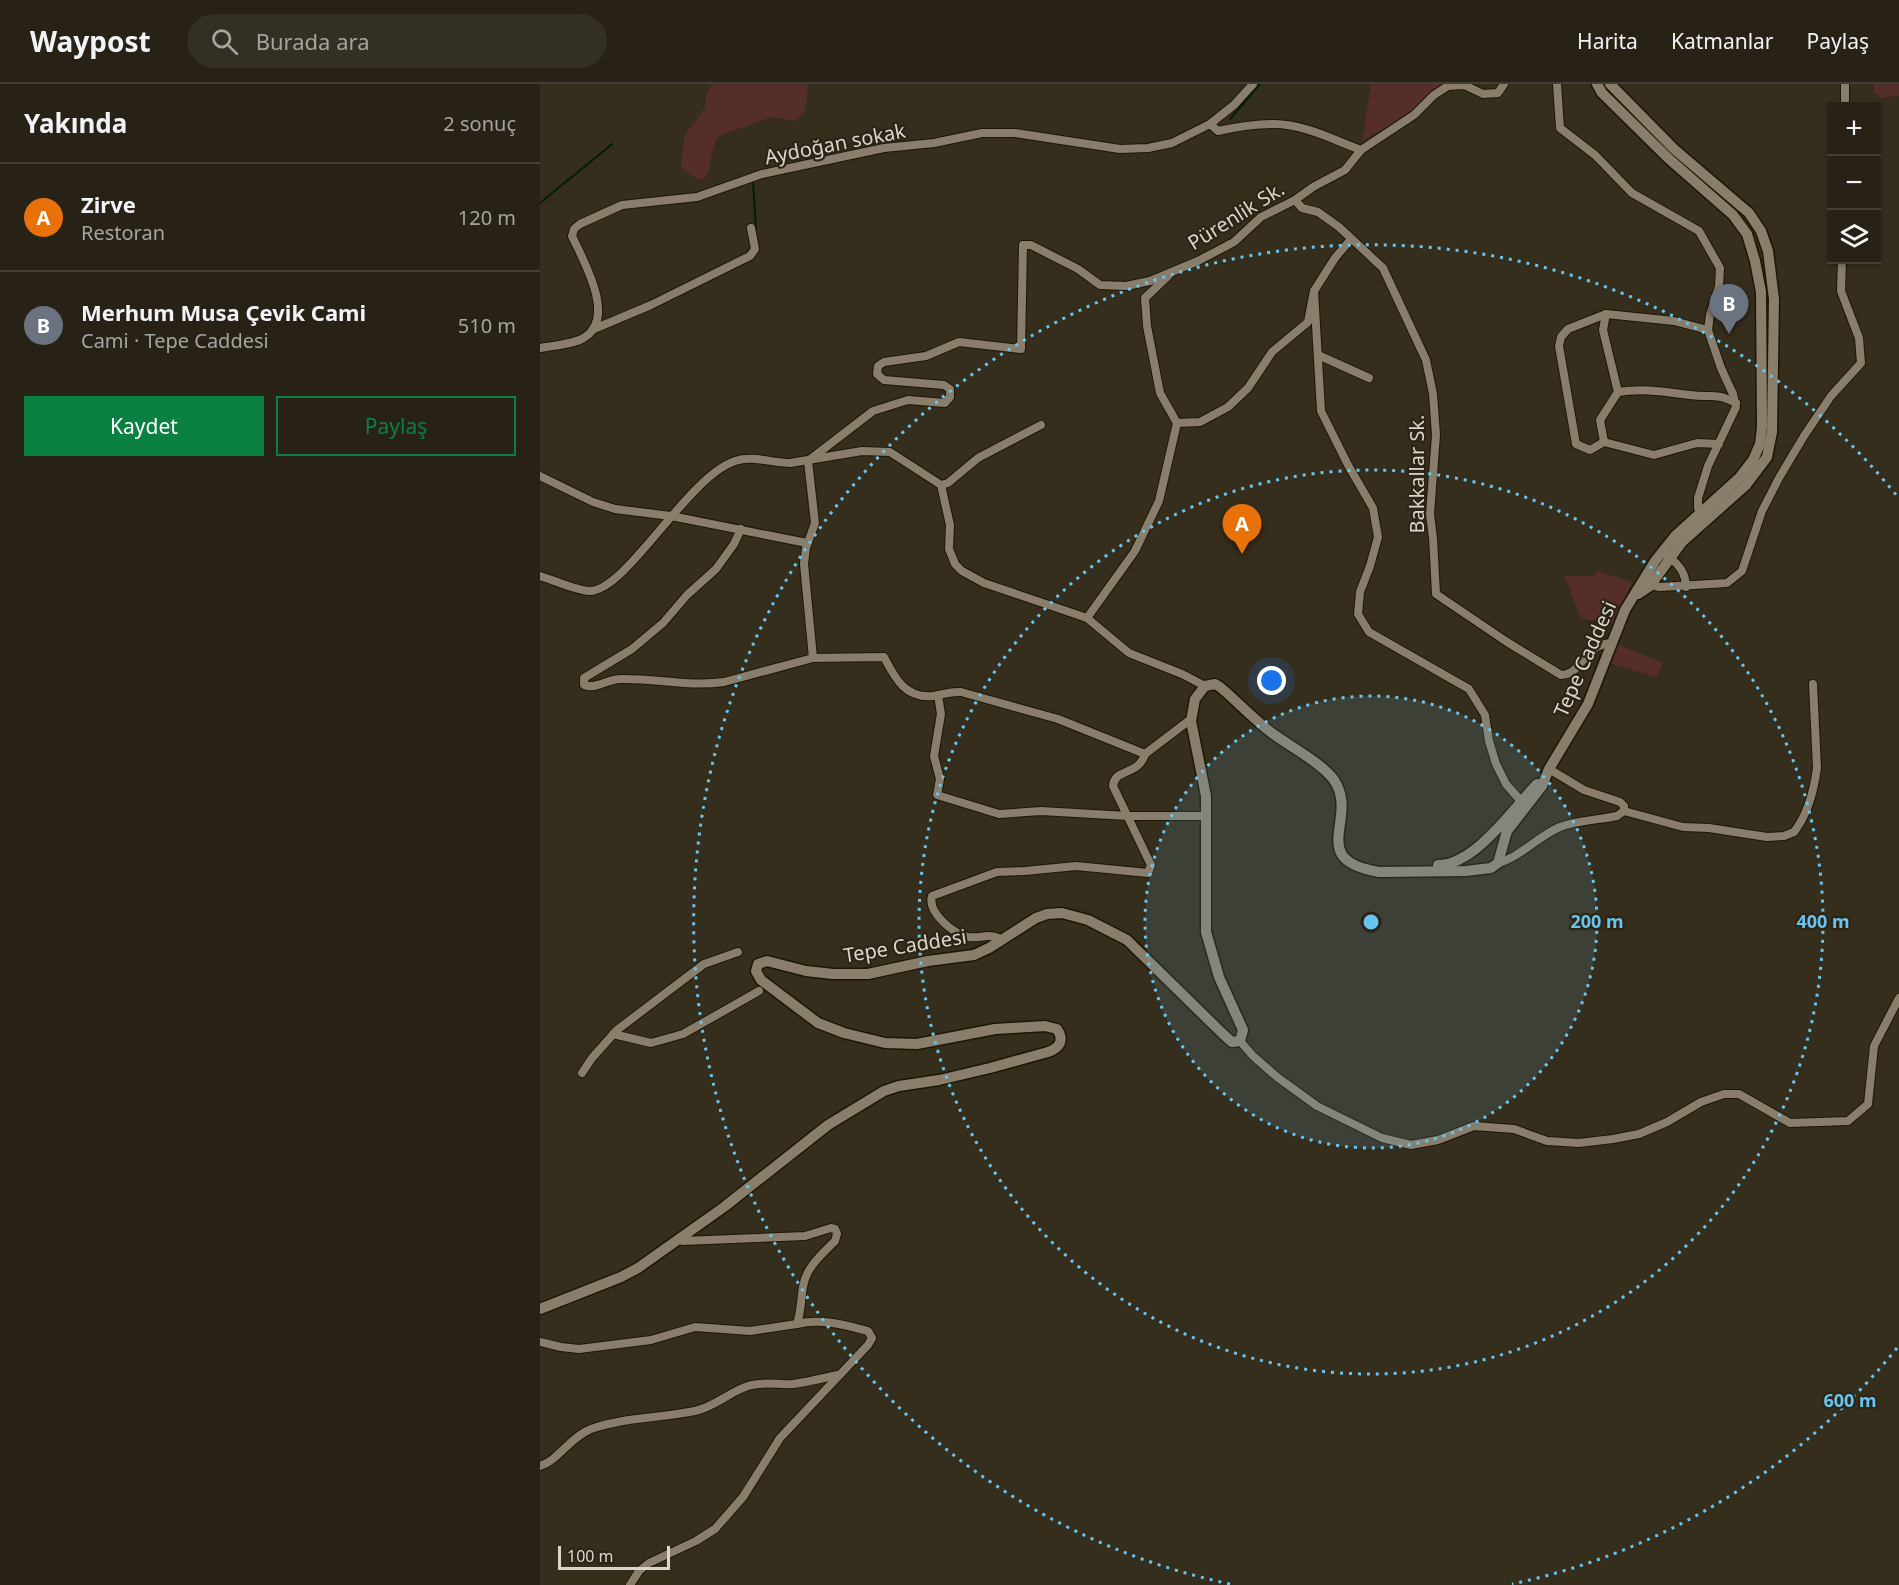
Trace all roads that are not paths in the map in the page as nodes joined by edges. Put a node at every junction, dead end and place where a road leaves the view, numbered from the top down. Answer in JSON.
{"nodes":[{"id":1,"x":1253,"y":84,"type":"edge"},
{"id":2,"x":1504,"y":84,"type":"edge"},
{"id":3,"x":1557,"y":84,"type":"edge"},
{"id":4,"x":1597,"y":84,"type":"edge"},
{"id":5,"x":1610,"y":84,"type":"edge"},
{"id":6,"x":1845,"y":84,"type":"edge"},
{"id":7,"x":1845,"y":102,"type":"edge"},
{"id":8,"x":1210,"y":124,"type":"junction"},
{"id":9,"x":1361,"y":150,"type":"junction"},
{"id":10,"x":1295,"y":200,"type":"junction"},
{"id":11,"x":751,"y":228,"type":"dead end"},
{"id":12,"x":1351,"y":239,"type":"junction"},
{"id":13,"x":1842,"y":264,"type":"edge"},
{"id":14,"x":1172,"y":271,"type":"junction"},
{"id":15,"x":1314,"y":291,"type":"junction"},
{"id":16,"x":1606,"y":314,"type":"junction"},
{"id":17,"x":594,"y":329,"type":"junction"},
{"id":18,"x":1708,"y":330,"type":"junction"},
{"id":19,"x":540,"y":348,"type":"edge"},
{"id":20,"x":1318,"y":355,"type":"junction"},
{"id":21,"x":1369,"y":378,"type":"dead end"},
{"id":22,"x":1618,"y":392,"type":"junction"},
{"id":23,"x":1736,"y":403,"type":"junction"},
{"id":24,"x":1177,"y":423,"type":"junction"},
{"id":25,"x":1041,"y":425,"type":"dead end"},
{"id":26,"x":1604,"y":442,"type":"junction"},
{"id":27,"x":1719,"y":444,"type":"junction"},
{"id":28,"x":808,"y":460,"type":"junction"},
{"id":29,"x":540,"y":476,"type":"edge"},
{"id":30,"x":941,"y":485,"type":"junction"},
{"id":31,"x":671,"y":516,"type":"junction"},
{"id":32,"x":1703,"y":518,"type":"junction"},
{"id":33,"x":741,"y":529,"type":"junction"},
{"id":34,"x":807,"y":543,"type":"junction"},
{"id":35,"x":1660,"y":553,"type":"junction"},
{"id":36,"x":1671,"y":558,"type":"junction"},
{"id":37,"x":540,"y":576,"type":"edge"},
{"id":38,"x":1647,"y":584,"type":"junction"},
{"id":39,"x":1686,"y":587,"type":"junction"},
{"id":40,"x":1087,"y":618,"type":"junction"},
{"id":41,"x":1611,"y":643,"type":"junction"},
{"id":42,"x":813,"y":658,"type":"junction"},
{"id":43,"x":1813,"y":684,"type":"dead end"},
{"id":44,"x":1205,"y":686,"type":"junction"},
{"id":45,"x":938,"y":695,"type":"junction"},
{"id":46,"x":1191,"y":719,"type":"junction"},
{"id":47,"x":1145,"y":754,"type":"junction"},
{"id":48,"x":1549,"y":770,"type":"junction"},
{"id":49,"x":1521,"y":801,"type":"junction"},
{"id":50,"x":1624,"y":811,"type":"junction"},
{"id":51,"x":1128,"y":816,"type":"junction"},
{"id":52,"x":1207,"y":816,"type":"junction"},
{"id":53,"x":1476,"y":847,"type":"junction"},
{"id":54,"x":1499,"y":859,"type":"junction"},
{"id":55,"x":1360,"y":866,"type":"junction"},
{"id":56,"x":1481,"y":870,"type":"junction"},
{"id":57,"x":1002,"y":940,"type":"junction"},
{"id":58,"x":738,"y":952,"type":"dead end"},
{"id":59,"x":759,"y":991,"type":"dead end"},
{"id":60,"x":1899,"y":998,"type":"edge"},
{"id":61,"x":613,"y":1034,"type":"junction"},
{"id":62,"x":1240,"y":1041,"type":"junction"},
{"id":63,"x":582,"y":1073,"type":"dead end"},
{"id":64,"x":678,"y":1239,"type":"junction"},
{"id":65,"x":540,"y":1310,"type":"edge"},
{"id":66,"x":797,"y":1324,"type":"junction"},
{"id":67,"x":540,"y":1342,"type":"edge"},
{"id":68,"x":838,"y":1375,"type":"junction"},
{"id":69,"x":540,"y":1466,"type":"edge"},
{"id":70,"x":630,"y":1585,"type":"edge"}],
"edges":[{"from":1,"to":8,"type":"street","name":"Aydoğan sokak"},
{"from":2,"to":9,"type":"street","name":"Pürenlik Sk."},
{"from":3,"to":18,"type":"street"},
{"from":4,"to":32,"type":"street"},
{"from":5,"to":32,"type":"street"},
{"from":6,"to":7,"type":"street"},
{"from":8,"to":9,"type":"street"},
{"from":8,"to":17,"type":"street","name":"Aydoğan sokak"},
{"from":9,"to":10,"type":"street","name":"Pürenlik Sk."},
{"from":10,"to":12,"type":"street","name":"Bakkallar Sk."},
{"from":10,"to":14,"type":"street","name":"Pürenlik Sk."},
{"from":11,"to":17,"type":"street"},
{"from":12,"to":15,"type":"street"},
{"from":12,"to":41,"type":"street","name":"Bakkallar Sk."},
{"from":13,"to":39,"type":"street"},
{"from":14,"to":24,"type":"street"},
{"from":14,"to":28,"type":"street","name":"Pürenlik Sk."},
{"from":15,"to":20,"type":"street"},
{"from":15,"to":24,"type":"street"},
{"from":16,"to":18,"type":"street"},
{"from":16,"to":22,"type":"street"},
{"from":16,"to":26,"type":"street"},
{"from":17,"to":19,"type":"street"},
{"from":18,"to":23,"type":"street"},
{"from":20,"to":21,"type":"street"},
{"from":20,"to":49,"type":"street"},
{"from":22,"to":23,"type":"street"},
{"from":22,"to":26,"type":"street"},
{"from":23,"to":27,"type":"street"},
{"from":24,"to":40,"type":"street"},
{"from":25,"to":30,"type":"street"},
{"from":26,"to":27,"type":"street"},
{"from":27,"to":32,"type":"street"},
{"from":28,"to":30,"type":"street"},
{"from":28,"to":31,"type":"street"},
{"from":28,"to":34,"type":"street"},
{"from":29,"to":31,"type":"street"},
{"from":30,"to":40,"type":"street"},
{"from":31,"to":33,"type":"street"},
{"from":31,"to":37,"type":"street"},
{"from":32,"to":35,"type":"street"},
{"from":32,"to":36,"type":"street"},
{"from":33,"to":34,"type":"street"},
{"from":33,"to":42,"type":"street"},
{"from":34,"to":42,"type":"street"},
{"from":35,"to":36,"type":"street"},
{"from":35,"to":38,"type":"street"},
{"from":36,"to":38,"type":"street"},
{"from":36,"to":39,"type":"street"},
{"from":38,"to":39,"type":"street"},
{"from":38,"to":41,"type":"street","name":"Tepe Caddesi"},
{"from":40,"to":44,"type":"street"},
{"from":41,"to":48,"type":"street","name":"Tepe Caddesi"},
{"from":42,"to":45,"type":"street"},
{"from":43,"to":50,"type":"street"},
{"from":44,"to":46,"type":"street"},
{"from":44,"to":55,"type":"street"},
{"from":45,"to":47,"type":"street"},
{"from":45,"to":51,"type":"street"},
{"from":46,"to":47,"type":"street"},
{"from":46,"to":52,"type":"street"},
{"from":47,"to":51,"type":"street"},
{"from":48,"to":49,"type":"street","name":"Tepe Caddesi"},
{"from":48,"to":50,"type":"street"},
{"from":48,"to":54,"type":"street","name":"Tepe Caddesi"},
{"from":49,"to":53,"type":"street","name":"Tepe Caddesi"},
{"from":50,"to":54,"type":"street"},
{"from":51,"to":52,"type":"street"},
{"from":51,"to":57,"type":"street"},
{"from":52,"to":62,"type":"street"},
{"from":53,"to":54,"type":"street"},
{"from":53,"to":55,"type":"street","name":"Tepe Caddesi"},
{"from":53,"to":56,"type":"street"},
{"from":54,"to":56,"type":"street"},
{"from":55,"to":56,"type":"street"},
{"from":57,"to":62,"type":"street","name":"Tepe Caddesi"},
{"from":57,"to":64,"type":"street","name":"Tepe Caddesi"},
{"from":58,"to":61,"type":"street"},
{"from":59,"to":61,"type":"street"},
{"from":60,"to":62,"type":"street"},
{"from":61,"to":63,"type":"street"},
{"from":64,"to":65,"type":"street","name":"Tepe Caddesi"},
{"from":64,"to":66,"type":"street"},
{"from":66,"to":67,"type":"street"},
{"from":66,"to":68,"type":"street"},
{"from":68,"to":69,"type":"street"},
{"from":68,"to":70,"type":"street"}]}
